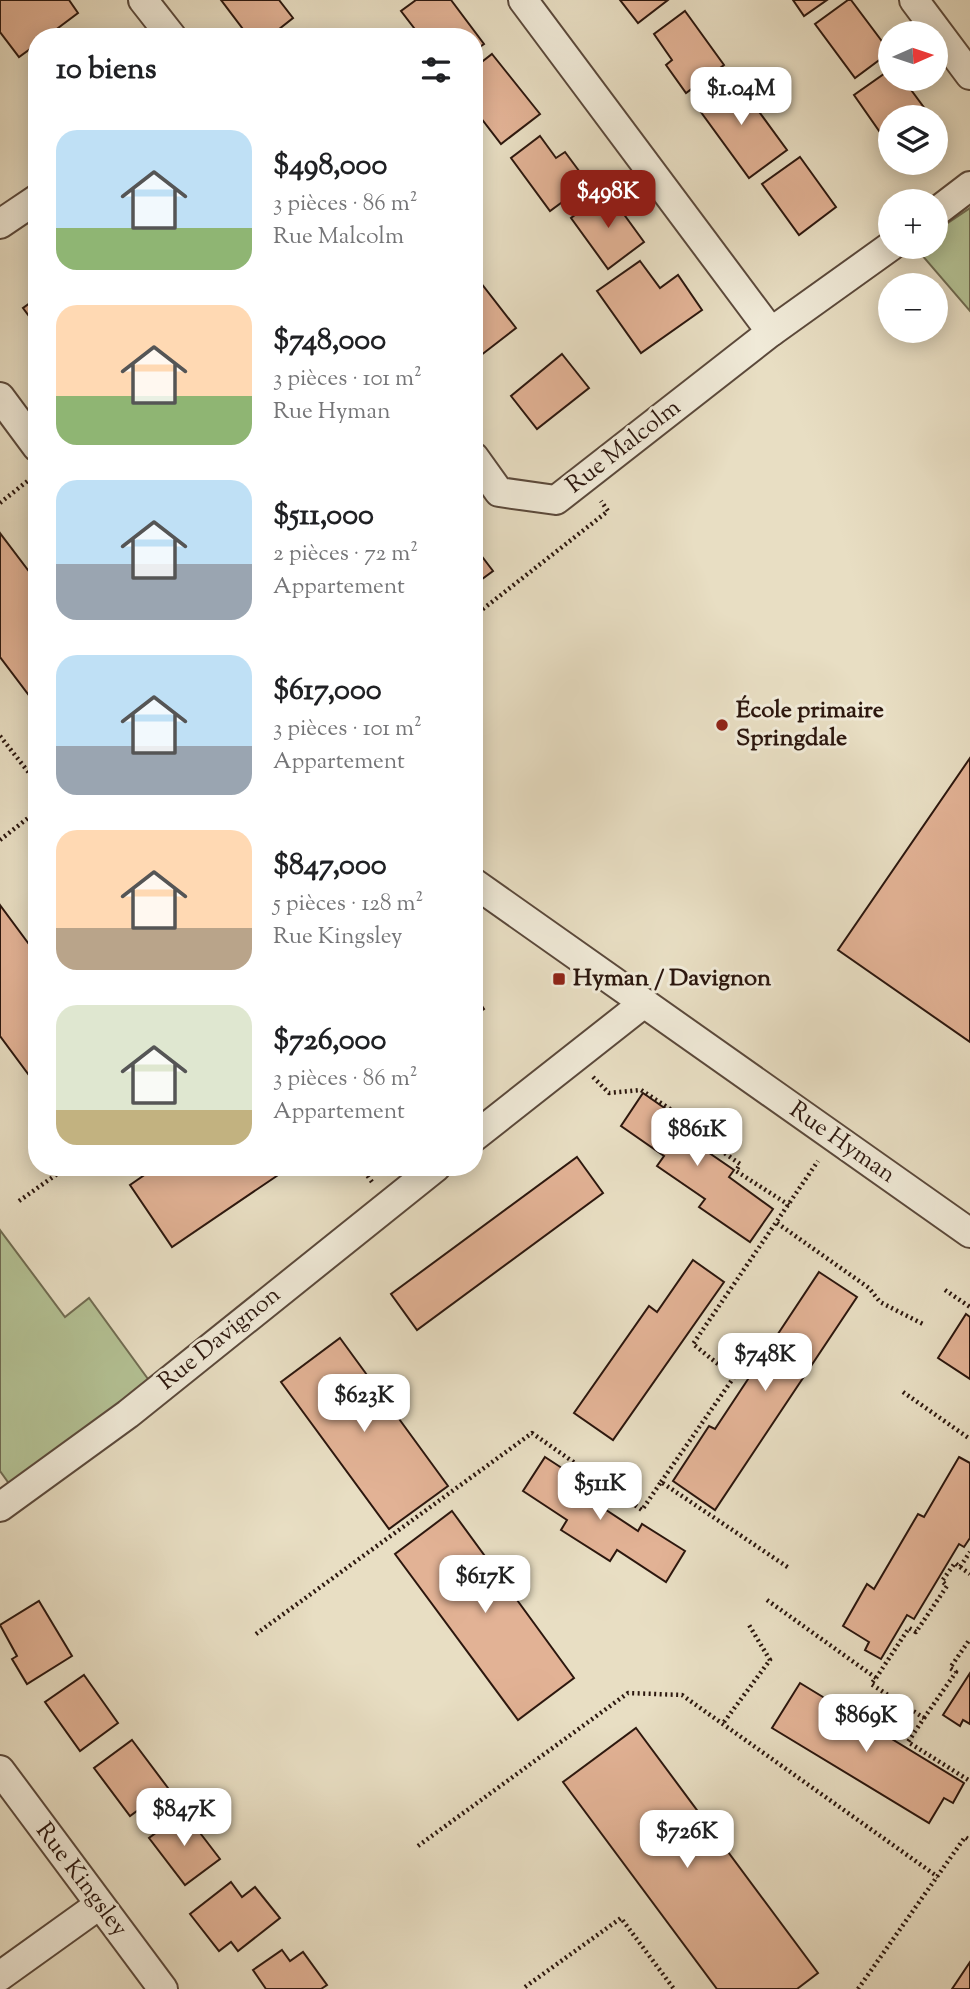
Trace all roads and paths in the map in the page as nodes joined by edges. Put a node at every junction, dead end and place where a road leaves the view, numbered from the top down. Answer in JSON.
{"nodes":[{"id":1,"x":144,"y":0,"type":"edge"},
{"id":2,"x":523,"y":0,"type":"edge"},
{"id":3,"x":914,"y":0,"type":"edge"},
{"id":4,"x":165,"y":28,"type":"edge"},
{"id":5,"x":970,"y":75,"type":"edge"},
{"id":6,"x":970,"y":186,"type":"edge"},
{"id":7,"x":948,"y":203,"type":"edge"},
{"id":8,"x":28,"y":205,"type":"edge"},
{"id":9,"x":0,"y":224,"type":"edge"},
{"id":10,"x":878,"y":255,"type":"edge"},
{"id":11,"x":771,"y":332,"type":"junction"},
{"id":12,"x":0,"y":397,"type":"edge"},
{"id":13,"x":28,"y":435,"type":"edge"},
{"id":14,"x":483,"y":470,"type":"edge"},
{"id":15,"x":584,"y":478,"type":"junction"},
{"id":16,"x":28,"y":481,"type":"edge"},
{"id":17,"x":0,"y":503,"type":"edge"},
{"id":18,"x":483,"y":609,"type":"edge"},
{"id":19,"x":0,"y":736,"type":"edge"},
{"id":20,"x":28,"y":772,"type":"edge"},
{"id":21,"x":28,"y":818,"type":"edge"},
{"id":22,"x":0,"y":840,"type":"edge"},
{"id":23,"x":483,"y":889,"type":"edge"},
{"id":24,"x":644,"y":1003,"type":"junction"},
{"id":25,"x":590,"y":1074,"type":"dead end"},
{"id":26,"x":483,"y":1130,"type":"edge"},
{"id":27,"x":834,"y":1137,"type":"junction"},
{"id":28,"x":54,"y":1176,"type":"edge"},
{"id":29,"x":425,"y":1176,"type":"edge"},
{"id":30,"x":19,"y":1201,"type":"dead end"},
{"id":31,"x":789,"y":1205,"type":"junction"},
{"id":32,"x":777,"y":1223,"type":"junction"},
{"id":33,"x":970,"y":1233,"type":"edge"},
{"id":34,"x":946,"y":1290,"type":"dead end"},
{"id":35,"x":970,"y":1307,"type":"edge"},
{"id":36,"x":923,"y":1324,"type":"dead end"},
{"id":37,"x":903,"y":1392,"type":"dead end"},
{"id":38,"x":970,"y":1439,"type":"edge"},
{"id":39,"x":661,"y":1482,"type":"junction"},
{"id":40,"x":0,"y":1507,"type":"edge"},
{"id":41,"x":970,"y":1552,"type":"edge"},
{"id":42,"x":960,"y":1567,"type":"junction"},
{"id":43,"x":789,"y":1568,"type":"dead end"},
{"id":44,"x":970,"y":1574,"type":"edge"},
{"id":45,"x":767,"y":1600,"type":"dead end"},
{"id":46,"x":749,"y":1625,"type":"dead end"},
{"id":47,"x":256,"y":1634,"type":"dead end"},
{"id":48,"x":970,"y":1639,"type":"edge"},
{"id":49,"x":876,"y":1678,"type":"junction"},
{"id":50,"x":924,"y":1718,"type":"junction"},
{"id":51,"x":724,"y":1722,"type":"junction"},
{"id":52,"x":0,"y":1770,"type":"edge"},
{"id":53,"x":970,"y":1781,"type":"edge"},
{"id":54,"x":970,"y":1840,"type":"edge"},
{"id":55,"x":418,"y":1846,"type":"dead end"},
{"id":56,"x":938,"y":1877,"type":"junction"},
{"id":57,"x":99,"y":1905,"type":"junction"},
{"id":58,"x":0,"y":1976,"type":"edge"},
{"id":59,"x":525,"y":1987,"type":"dead end"},
{"id":60,"x":163,"y":1989,"type":"edge"},
{"id":61,"x":674,"y":1989,"type":"edge"},
{"id":62,"x":858,"y":1989,"type":"edge"}],
"edges":[{"from":1,"to":4,"type":"street"},
{"from":2,"to":11,"type":"street"},
{"from":3,"to":5,"type":"street"},
{"from":6,"to":7,"type":"street"},
{"from":8,"to":9,"type":"street"},
{"from":10,"to":11,"type":"street","name":"Rue Malcolm"},
{"from":11,"to":15,"type":"street","name":"Rue Malcolm"},
{"from":12,"to":13,"type":"street"},
{"from":14,"to":15,"type":"street","name":"Rue Malcolm"},
{"from":15,"to":18,"type":"path"},
{"from":16,"to":17,"type":"path"},
{"from":19,"to":20,"type":"path"},
{"from":21,"to":22,"type":"path"},
{"from":23,"to":24,"type":"street","name":"Rue Hyman"},
{"from":24,"to":26,"type":"street"},
{"from":24,"to":27,"type":"street","name":"Rue Hyman"},
{"from":25,"to":31,"type":"path"},
{"from":27,"to":31,"type":"path"},
{"from":27,"to":33,"type":"street","name":"Rue Hyman"},
{"from":28,"to":30,"type":"path"},
{"from":29,"to":40,"type":"street","name":"Rue Davignon"},
{"from":31,"to":32,"type":"path"},
{"from":32,"to":36,"type":"path"},
{"from":32,"to":39,"type":"path"},
{"from":34,"to":35,"type":"path"},
{"from":37,"to":38,"type":"path"},
{"from":39,"to":43,"type":"path"},
{"from":39,"to":47,"type":"path"},
{"from":41,"to":42,"type":"path"},
{"from":42,"to":44,"type":"path"},
{"from":42,"to":49,"type":"path"},
{"from":45,"to":49,"type":"path"},
{"from":46,"to":51,"type":"path"},
{"from":48,"to":50,"type":"path"},
{"from":49,"to":50,"type":"path"},
{"from":50,"to":53,"type":"path"},
{"from":51,"to":55,"type":"path"},
{"from":51,"to":56,"type":"path"},
{"from":52,"to":57,"type":"street","name":"Rue Kingsley"},
{"from":54,"to":56,"type":"path"},
{"from":56,"to":62,"type":"path"},
{"from":57,"to":58,"type":"street"},
{"from":57,"to":60,"type":"street","name":"Rue Kingsley"},
{"from":59,"to":61,"type":"path"}]}
